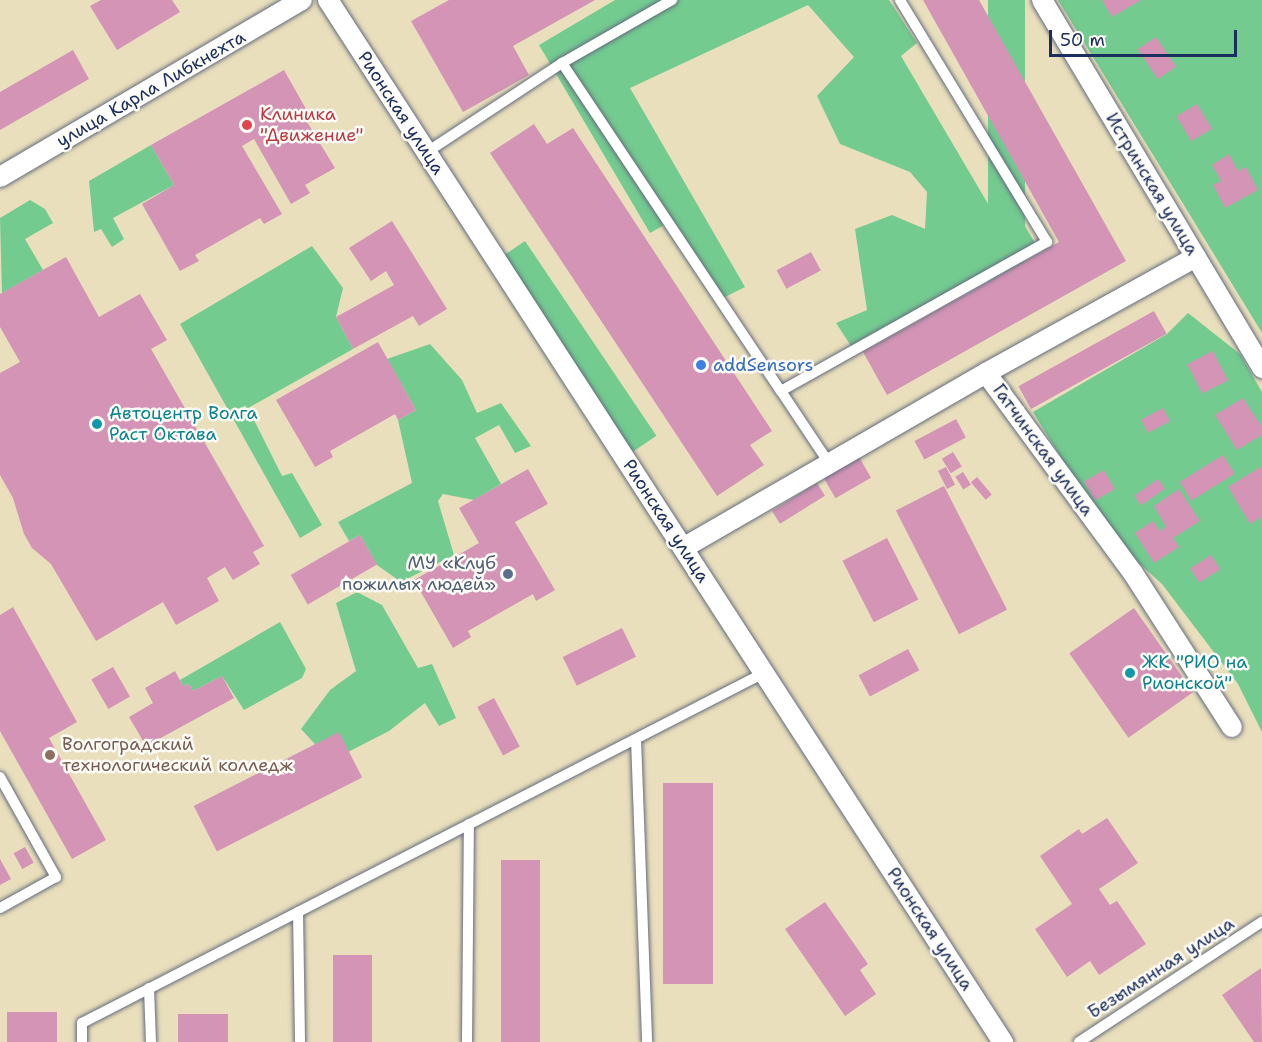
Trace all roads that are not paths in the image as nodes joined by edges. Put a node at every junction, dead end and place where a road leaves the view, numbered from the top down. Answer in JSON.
{"nodes":[{"id":1,"x":302,"y":0,"type":"edge"},
{"id":2,"x":328,"y":0,"type":"edge"},
{"id":3,"x":672,"y":0,"type":"edge"},
{"id":4,"x":900,"y":0,"type":"edge"},
{"id":5,"x":1042,"y":0,"type":"edge"},
{"id":6,"x":562,"y":63,"type":"junction"},
{"id":7,"x":427,"y":152,"type":"junction"},
{"id":8,"x":0,"y":177,"type":"edge"},
{"id":9,"x":1196,"y":257,"type":"junction"},
{"id":10,"x":1262,"y":368,"type":"edge"},
{"id":11,"x":986,"y":374,"type":"junction"},
{"id":12,"x":781,"y":391,"type":"junction"},
{"id":13,"x":829,"y":463,"type":"junction"},
{"id":14,"x":683,"y":548,"type":"junction"},
{"id":15,"x":764,"y":673,"type":"junction"},
{"id":16,"x":1232,"y":727,"type":"dead end"},
{"id":17,"x":636,"y":739,"type":"junction"},
{"id":18,"x":0,"y":777,"type":"edge"},
{"id":19,"x":469,"y":824,"type":"junction"},
{"id":20,"x":0,"y":908,"type":"edge"},
{"id":21,"x":298,"y":912,"type":"junction"},
{"id":22,"x":1262,"y":922,"type":"edge"},
{"id":23,"x":149,"y":988,"type":"junction"},
{"id":24,"x":1085,"y":1040,"type":"edge"},
{"id":25,"x":82,"y":1042,"type":"edge"},
{"id":26,"x":151,"y":1042,"type":"edge"},
{"id":27,"x":300,"y":1042,"type":"edge"},
{"id":28,"x":467,"y":1042,"type":"edge"},
{"id":29,"x":647,"y":1042,"type":"edge"},
{"id":30,"x":1003,"y":1042,"type":"edge"}],
"edges":[{"from":1,"to":8,"type":"street","name":"улица Карла Либкнехта"},
{"from":2,"to":7,"type":"street","name":"Рионская улица"},
{"from":3,"to":6,"type":"lane"},
{"from":4,"to":12,"type":"lane"},
{"from":5,"to":9,"type":"street","name":"Истринская улица"},
{"from":6,"to":7,"type":"lane"},
{"from":6,"to":12,"type":"lane"},
{"from":7,"to":14,"type":"street","name":"Рионская улица"},
{"from":9,"to":10,"type":"street","name":"Истринская улица"},
{"from":9,"to":11,"type":"street","name":"Гатчинская улица"},
{"from":11,"to":13,"type":"street"},
{"from":11,"to":16,"type":"street","name":"Гатчинская улица"},
{"from":12,"to":13,"type":"lane"},
{"from":13,"to":14,"type":"street"},
{"from":14,"to":15,"type":"street","name":"Рионская улица"},
{"from":15,"to":17,"type":"lane"},
{"from":15,"to":30,"type":"street","name":"Рионская улица"},
{"from":17,"to":19,"type":"lane"},
{"from":17,"to":29,"type":"lane"},
{"from":18,"to":20,"type":"lane"},
{"from":19,"to":21,"type":"lane"},
{"from":19,"to":28,"type":"lane"},
{"from":21,"to":23,"type":"lane"},
{"from":21,"to":27,"type":"lane"},
{"from":22,"to":24,"type":"lane","name":"Безымянная улица"},
{"from":23,"to":25,"type":"lane"},
{"from":23,"to":26,"type":"lane"}]}
